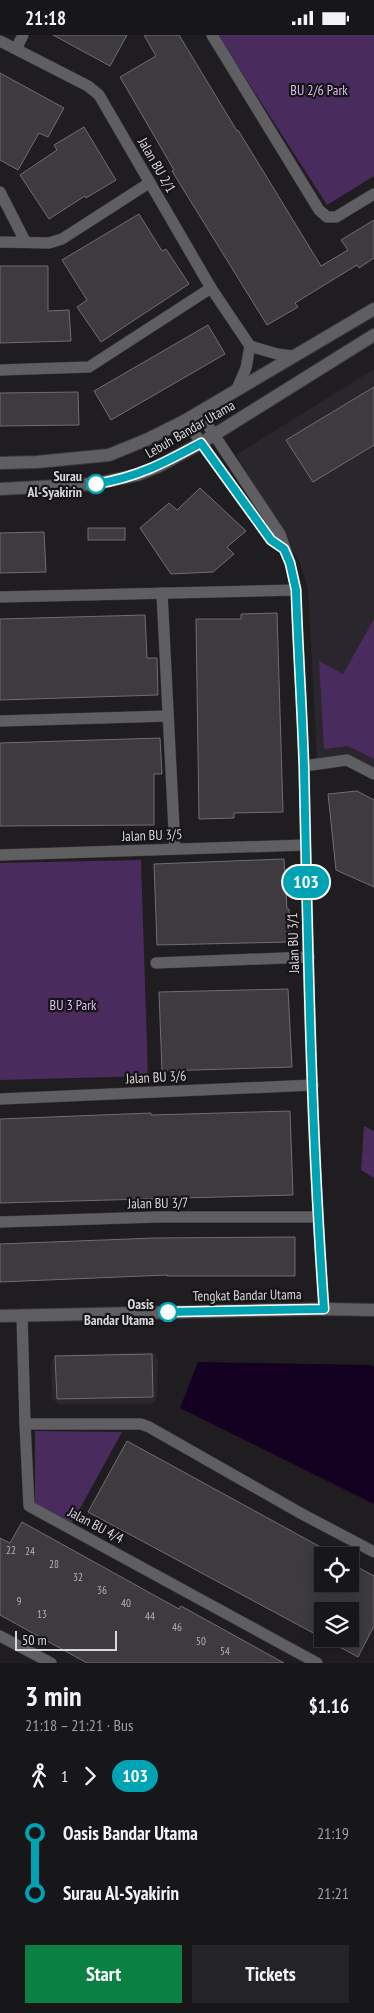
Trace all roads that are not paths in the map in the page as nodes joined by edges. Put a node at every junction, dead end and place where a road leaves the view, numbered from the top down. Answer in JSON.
{"nodes":[{"id":1,"x":23,"y":35,"type":"edge"},
{"id":2,"x":212,"y":35,"type":"edge"},
{"id":3,"x":0,"y":41,"type":"edge"},
{"id":4,"x":16,"y":49,"type":"junction"},
{"id":5,"x":149,"y":183,"type":"junction"},
{"id":6,"x":0,"y":192,"type":"edge"},
{"id":7,"x":374,"y":194,"type":"edge"},
{"id":8,"x":24,"y":241,"type":"junction"},
{"id":9,"x":0,"y":242,"type":"edge"},
{"id":10,"x":211,"y":287,"type":"junction"},
{"id":11,"x":374,"y":309,"type":"edge"},
{"id":12,"x":374,"y":335,"type":"edge"},
{"id":13,"x":250,"y":346,"type":"junction"},
{"id":14,"x":293,"y":356,"type":"junction"},
{"id":15,"x":0,"y":370,"type":"edge"},
{"id":16,"x":237,"y":389,"type":"junction"},
{"id":17,"x":199,"y":412,"type":"junction"},
{"id":18,"x":186,"y":420,"type":"junction"},
{"id":19,"x":214,"y":435,"type":"junction"},
{"id":20,"x":201,"y":443,"type":"junction"},
{"id":21,"x":0,"y":463,"type":"edge"},
{"id":22,"x":0,"y":489,"type":"edge"},
{"id":23,"x":284,"y":549,"type":"junction"},
{"id":24,"x":296,"y":590,"type":"junction"},
{"id":25,"x":162,"y":593,"type":"junction"},
{"id":26,"x":0,"y":597,"type":"edge"},
{"id":27,"x":168,"y":716,"type":"junction"},
{"id":28,"x":0,"y":721,"type":"edge"},
{"id":29,"x":304,"y":766,"type":"junction"},
{"id":30,"x":374,"y":774,"type":"edge"},
{"id":31,"x":304,"y":845,"type":"junction"},
{"id":32,"x":175,"y":849,"type":"junction"},
{"id":33,"x":0,"y":855,"type":"edge"},
{"id":34,"x":309,"y":957,"type":"junction"},
{"id":35,"x":156,"y":963,"type":"dead end"},
{"id":36,"x":313,"y":1085,"type":"junction"},
{"id":37,"x":0,"y":1099,"type":"edge"},
{"id":38,"x":317,"y":1217,"type":"junction"},
{"id":39,"x":0,"y":1222,"type":"edge"},
{"id":40,"x":324,"y":1309,"type":"junction"},
{"id":41,"x":374,"y":1310,"type":"edge"},
{"id":42,"x":22,"y":1315,"type":"junction"},
{"id":43,"x":0,"y":1316,"type":"edge"},
{"id":44,"x":25,"y":1424,"type":"junction"},
{"id":45,"x":374,"y":1552,"type":"edge"},
{"id":46,"x":0,"y":1636,"type":"edge"},
{"id":47,"x":51,"y":1663,"type":"edge"},
{"id":48,"x":317,"y":1663,"type":"edge"}],
"edges":[{"from":1,"to":4,"type":"street"},
{"from":2,"to":7,"type":"street"},
{"from":3,"to":4,"type":"street","name":"Jalan BU 2/1"},
{"from":4,"to":5,"type":"street","name":"Jalan BU 2/1"},
{"from":5,"to":8,"type":"street"},
{"from":5,"to":10,"type":"street","name":"Jalan BU 2/1"},
{"from":6,"to":8,"type":"street"},
{"from":8,"to":9,"type":"street"},
{"from":10,"to":13,"type":"street","name":"Jalan BU 2/1"},
{"from":10,"to":15,"type":"street"},
{"from":11,"to":14,"type":"main road","name":"Lebuh Bandar Utama"},
{"from":12,"to":19,"type":"main road","name":"Lebuh Bandar Utama"},
{"from":13,"to":14,"type":"street"},
{"from":13,"to":16,"type":"street"},
{"from":14,"to":16,"type":"main road","name":"Lebuh Bandar Utama"},
{"from":16,"to":17,"type":"main road","name":"Lebuh Bandar Utama"},
{"from":17,"to":18,"type":"main road","name":"Lebuh Bandar Utama"},
{"from":17,"to":19,"type":"street","name":"Jalan BU 3/1"},
{"from":18,"to":20,"type":"street","name":"Jalan BU 3/1"},
{"from":18,"to":21,"type":"main road","name":"Lebuh Bandar Utama"},
{"from":19,"to":20,"type":"main road","name":"Lebuh Bandar Utama"},
{"from":19,"to":23,"type":"street","name":"Jalan BU 3/1"},
{"from":20,"to":22,"type":"main road","name":"Lebuh Bandar Utama"},
{"from":20,"to":23,"type":"street","name":"Jalan BU 3/1"},
{"from":23,"to":24,"type":"street","name":"Jalan BU 3/1"},
{"from":24,"to":25,"type":"street"},
{"from":24,"to":29,"type":"street","name":"Jalan BU 3/1"},
{"from":25,"to":26,"type":"street"},
{"from":25,"to":27,"type":"street"},
{"from":27,"to":28,"type":"street"},
{"from":27,"to":32,"type":"street"},
{"from":29,"to":30,"type":"street"},
{"from":29,"to":31,"type":"street","name":"Jalan BU 3/1"},
{"from":31,"to":32,"type":"street","name":"Jalan BU 3/5"},
{"from":31,"to":34,"type":"street","name":"Jalan BU 3/1"},
{"from":32,"to":33,"type":"street","name":"Jalan BU 3/5"},
{"from":34,"to":35,"type":"street"},
{"from":34,"to":36,"type":"street","name":"Jalan BU 3/1"},
{"from":36,"to":37,"type":"street","name":"Jalan BU 3/6"},
{"from":36,"to":38,"type":"street","name":"Jalan BU 3/1"},
{"from":38,"to":39,"type":"street","name":"Jalan BU 3/7"},
{"from":38,"to":40,"type":"street","name":"Jalan BU 3/1"},
{"from":40,"to":41,"type":"main road","name":"Tengkat Bandar Utama"},
{"from":40,"to":42,"type":"main road","name":"Tengkat Bandar Utama"},
{"from":42,"to":43,"type":"main road","name":"Tengkat Bandar Utama"},
{"from":42,"to":44,"type":"street","name":"Jalan BU 4/4"},
{"from":44,"to":45,"type":"street"},
{"from":44,"to":48,"type":"street","name":"Jalan BU 4/4"},
{"from":46,"to":47,"type":"street"}]}
